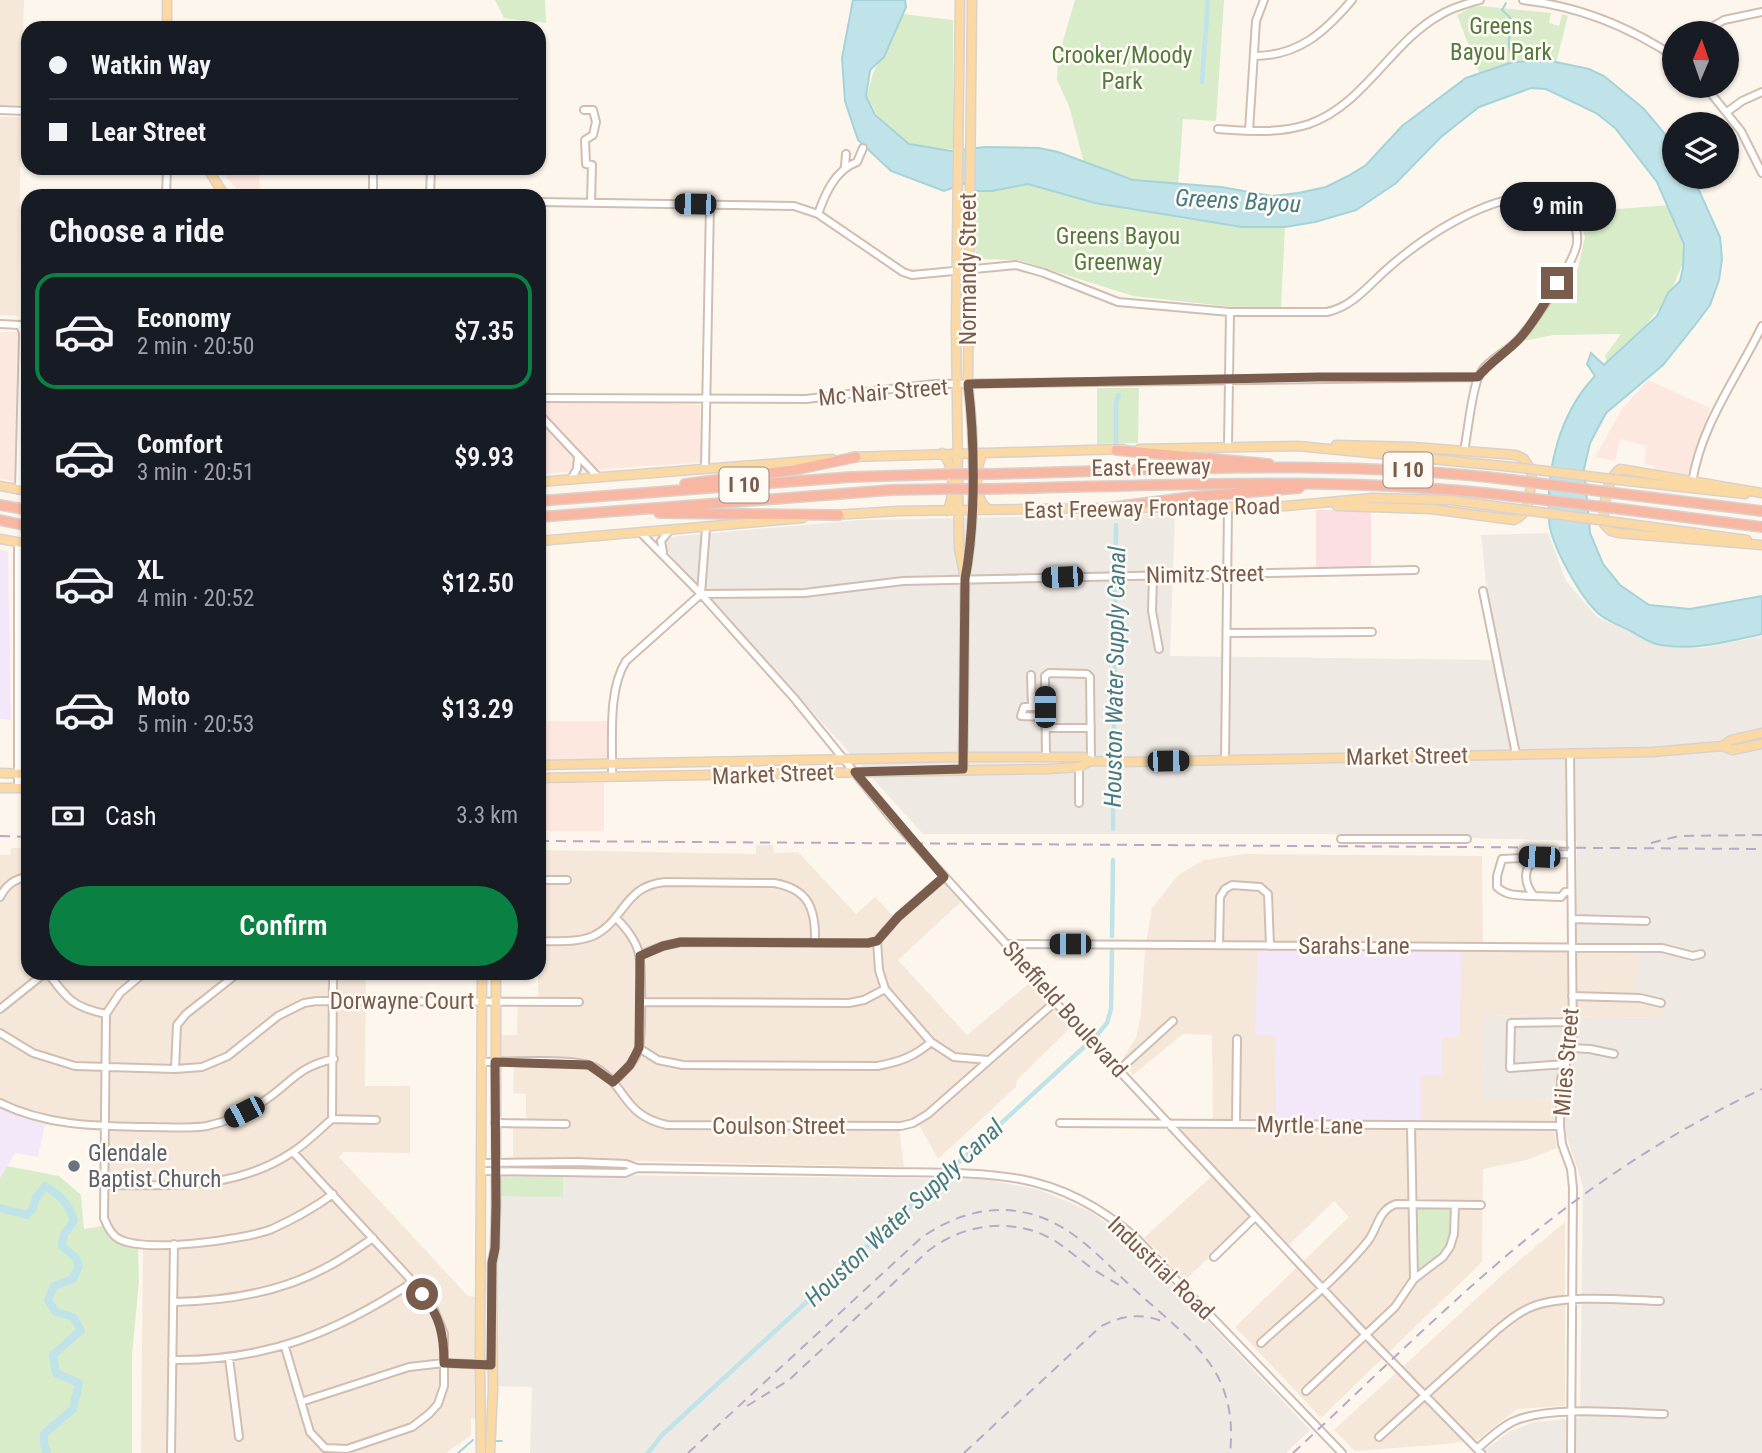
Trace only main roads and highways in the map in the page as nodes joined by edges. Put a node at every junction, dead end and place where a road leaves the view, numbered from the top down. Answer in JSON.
{"nodes":[{"id":1,"x":167,"y":0,"type":"edge"},
{"id":2,"x":960,"y":0,"type":"edge"},
{"id":3,"x":972,"y":0,"type":"edge"},
{"id":4,"x":167,"y":21,"type":"edge"},
{"id":5,"x":1298,"y":446,"type":"junction"},
{"id":6,"x":1116,"y":450,"type":"junction"},
{"id":7,"x":943,"y":453,"type":"junction"},
{"id":8,"x":959,"y":453,"type":"junction"},
{"id":9,"x":971,"y":453,"type":"junction"},
{"id":10,"x":983,"y":453,"type":"junction"},
{"id":11,"x":856,"y":457,"type":"junction"},
{"id":12,"x":1302,"y":468,"type":"junction"},
{"id":13,"x":546,"y":481,"type":"edge"},
{"id":14,"x":1338,"y":483,"type":"junction"},
{"id":15,"x":0,"y":486,"type":"edge"},
{"id":16,"x":1691,"y":486,"type":"junction"},
{"id":17,"x":21,"y":491,"type":"edge"},
{"id":18,"x":1762,"y":494,"type":"edge"},
{"id":19,"x":576,"y":498,"type":"junction"},
{"id":20,"x":546,"y":500,"type":"edge"},
{"id":21,"x":0,"y":505,"type":"edge"},
{"id":22,"x":1286,"y":506,"type":"junction"},
{"id":23,"x":21,"y":509,"type":"edge"},
{"id":24,"x":1106,"y":509,"type":"junction"},
{"id":25,"x":1762,"y":509,"type":"edge"},
{"id":26,"x":990,"y":510,"type":"junction"},
{"id":27,"x":947,"y":511,"type":"junction"},
{"id":28,"x":958,"y":511,"type":"junction"},
{"id":29,"x":972,"y":511,"type":"junction"},
{"id":30,"x":605,"y":512,"type":"junction"},
{"id":31,"x":839,"y":515,"type":"junction"},
{"id":32,"x":546,"y":516,"type":"edge"},
{"id":33,"x":0,"y":520,"type":"edge"},
{"id":34,"x":21,"y":524,"type":"edge"},
{"id":35,"x":1762,"y":529,"type":"edge"},
{"id":36,"x":0,"y":539,"type":"edge"},
{"id":37,"x":546,"y":540,"type":"edge"},
{"id":38,"x":21,"y":543,"type":"edge"},
{"id":39,"x":1762,"y":544,"type":"edge"},
{"id":40,"x":965,"y":579,"type":"junction"},
{"id":41,"x":1762,"y":733,"type":"edge"},
{"id":42,"x":1762,"y":744,"type":"edge"},
{"id":43,"x":1722,"y":746,"type":"junction"},
{"id":44,"x":963,"y":757,"type":"junction"},
{"id":45,"x":1091,"y":761,"type":"junction"},
{"id":46,"x":546,"y":765,"type":"edge"},
{"id":47,"x":963,"y":769,"type":"junction"},
{"id":48,"x":0,"y":773,"type":"edge"},
{"id":49,"x":21,"y":774,"type":"edge"},
{"id":50,"x":546,"y":778,"type":"edge"},
{"id":51,"x":0,"y":788,"type":"edge"},
{"id":52,"x":21,"y":788,"type":"edge"},
{"id":53,"x":482,"y":980,"type":"edge"},
{"id":54,"x":496,"y":980,"type":"edge"},
{"id":55,"x":480,"y":1270,"type":"junction"},
{"id":56,"x":492,"y":1270,"type":"junction"},
{"id":57,"x":481,"y":1453,"type":"edge"},
{"id":58,"x":490,"y":1453,"type":"edge"}],
"edges":[{"from":1,"to":4,"type":"main road"},
{"from":2,"to":8,"type":"main road","name":"Normandy Street"},
{"from":3,"to":9,"type":"main road","name":"Normandy Street"},
{"from":5,"to":6,"type":"main road"},
{"from":5,"to":16,"type":"main road","bridge":true},
{"from":5,"to":22,"type":"main road"},
{"from":6,"to":10,"type":"main road"},
{"from":6,"to":12,"type":"highway"},
{"from":7,"to":8,"type":"main road"},
{"from":7,"to":11,"type":"main road"},
{"from":7,"to":27,"type":"main road"},
{"from":8,"to":9,"type":"main road"},
{"from":8,"to":28,"type":"main road","name":"Normandy Street"},
{"from":9,"to":10,"type":"main road"},
{"from":9,"to":29,"type":"main road","name":"Normandy Street"},
{"from":10,"to":26,"type":"main road"},
{"from":11,"to":13,"type":"main road"},
{"from":11,"to":19,"type":"highway"},
{"from":12,"to":19,"type":"highway","name":"East Freeway","number":"I 10","bridge":true},
{"from":12,"to":25,"type":"highway","name":"East Freeway","number":"I 10","bridge":true},
{"from":14,"to":24,"type":"highway"},
{"from":14,"to":30,"type":"highway","name":"East Freeway","number":"I 10","bridge":true},
{"from":14,"to":35,"type":"highway","name":"East Freeway","number":"I 10","bridge":true},
{"from":15,"to":17,"type":"main road"},
{"from":16,"to":18,"type":"main road"},
{"from":16,"to":39,"type":"main road"},
{"from":19,"to":20,"type":"highway","name":"East Freeway","number":"I 10"},
{"from":21,"to":23,"type":"highway"},
{"from":22,"to":24,"type":"main road","name":"East Freeway Frontage Road"},
{"from":22,"to":39,"type":"main road","name":"East Freeway Frontage Road","bridge":true},
{"from":24,"to":26,"type":"main road","name":"East Freeway Frontage Road"},
{"from":26,"to":29,"type":"main road","name":"East Freeway Frontage Road"},
{"from":27,"to":28,"type":"main road","name":"East Freeway Frontage Road"},
{"from":27,"to":31,"type":"main road","name":"East Freeway Frontage Road"},
{"from":28,"to":29,"type":"main road","name":"East Freeway Frontage Road"},
{"from":28,"to":40,"type":"main road","name":"Normandy Street"},
{"from":29,"to":40,"type":"main road","name":"Normandy Street"},
{"from":30,"to":31,"type":"highway"},
{"from":30,"to":32,"type":"highway","name":"East Freeway","number":"I 10"},
{"from":31,"to":37,"type":"main road","name":"East Freeway Frontage Road"},
{"from":33,"to":34,"type":"highway"},
{"from":36,"to":38,"type":"main road"},
{"from":40,"to":44,"type":"main road","name":"Normandy Street"},
{"from":41,"to":43,"type":"main road","name":"Market Street"},
{"from":42,"to":43,"type":"main road","name":"Market Street"},
{"from":43,"to":45,"type":"main road","name":"Market Street"},
{"from":44,"to":45,"type":"main road","name":"Market Street"},
{"from":44,"to":46,"type":"main road","name":"Market Street"},
{"from":44,"to":47,"type":"main road","name":"Normandy Street"},
{"from":45,"to":47,"type":"main road","name":"Market Street"},
{"from":47,"to":50,"type":"main road","name":"Market Street"},
{"from":48,"to":49,"type":"main road"},
{"from":51,"to":52,"type":"main road"},
{"from":53,"to":55,"type":"main road"},
{"from":54,"to":56,"type":"main road"},
{"from":55,"to":56,"type":"main road"},
{"from":55,"to":57,"type":"main road"},
{"from":56,"to":58,"type":"main road"}]}
